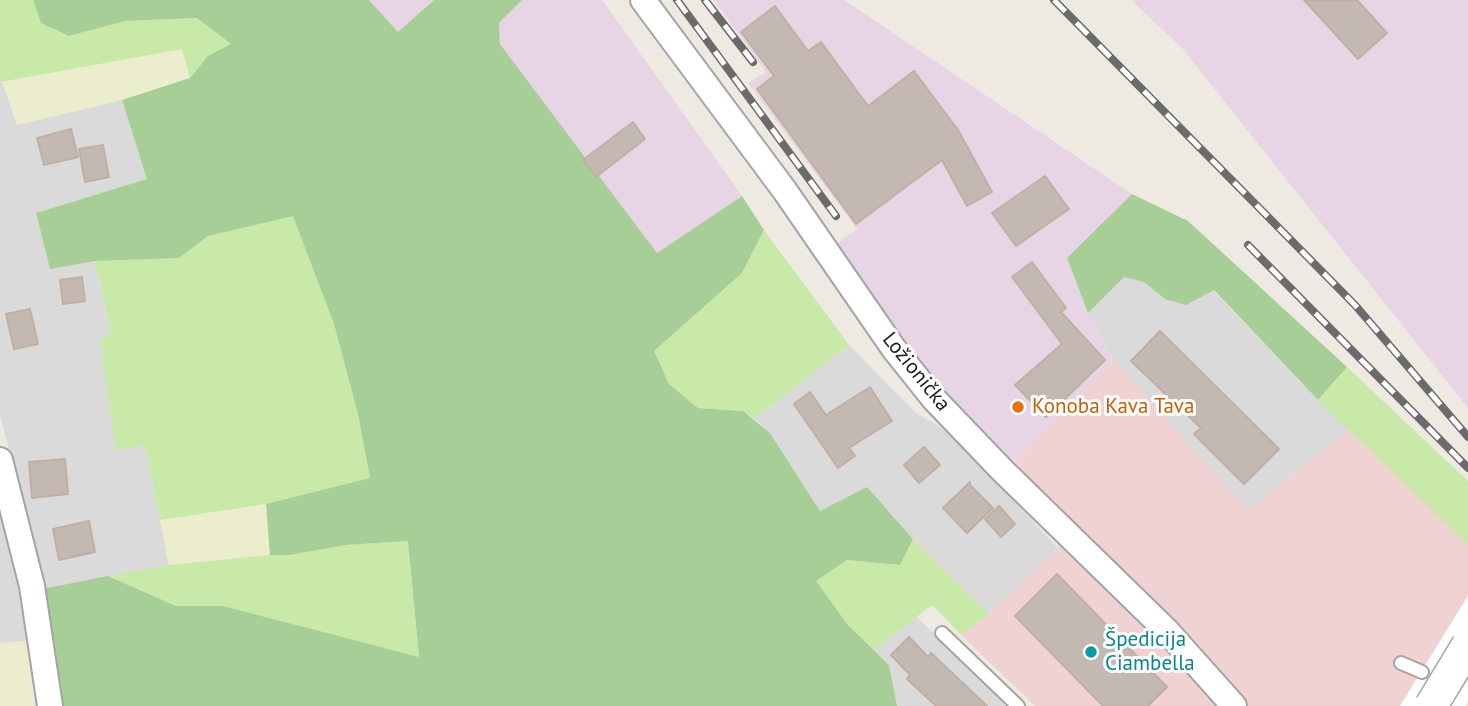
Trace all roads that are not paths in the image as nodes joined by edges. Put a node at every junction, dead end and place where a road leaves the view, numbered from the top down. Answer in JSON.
{"nodes":[{"id":1,"x":643,"y":0,"type":"edge"},
{"id":2,"x":0,"y":460,"type":"edge"},
{"id":3,"x":942,"y":633,"type":"dead end"},
{"id":4,"x":1468,"y":645,"type":"edge"},
{"id":5,"x":1401,"y":663,"type":"dead end"},
{"id":6,"x":1422,"y":672,"type":"dead end"},
{"id":7,"x":50,"y":706,"type":"edge"},
{"id":8,"x":1018,"y":706,"type":"edge"},
{"id":9,"x":1234,"y":706,"type":"edge"},
{"id":10,"x":1431,"y":706,"type":"edge"}],
"edges":[{"from":1,"to":9,"type":"street","name":"Ložionička"},
{"from":2,"to":7,"type":"street"},
{"from":3,"to":8,"type":"lane"},
{"from":4,"to":10,"type":"street","bridge":true},
{"from":5,"to":6,"type":"lane"}]}
